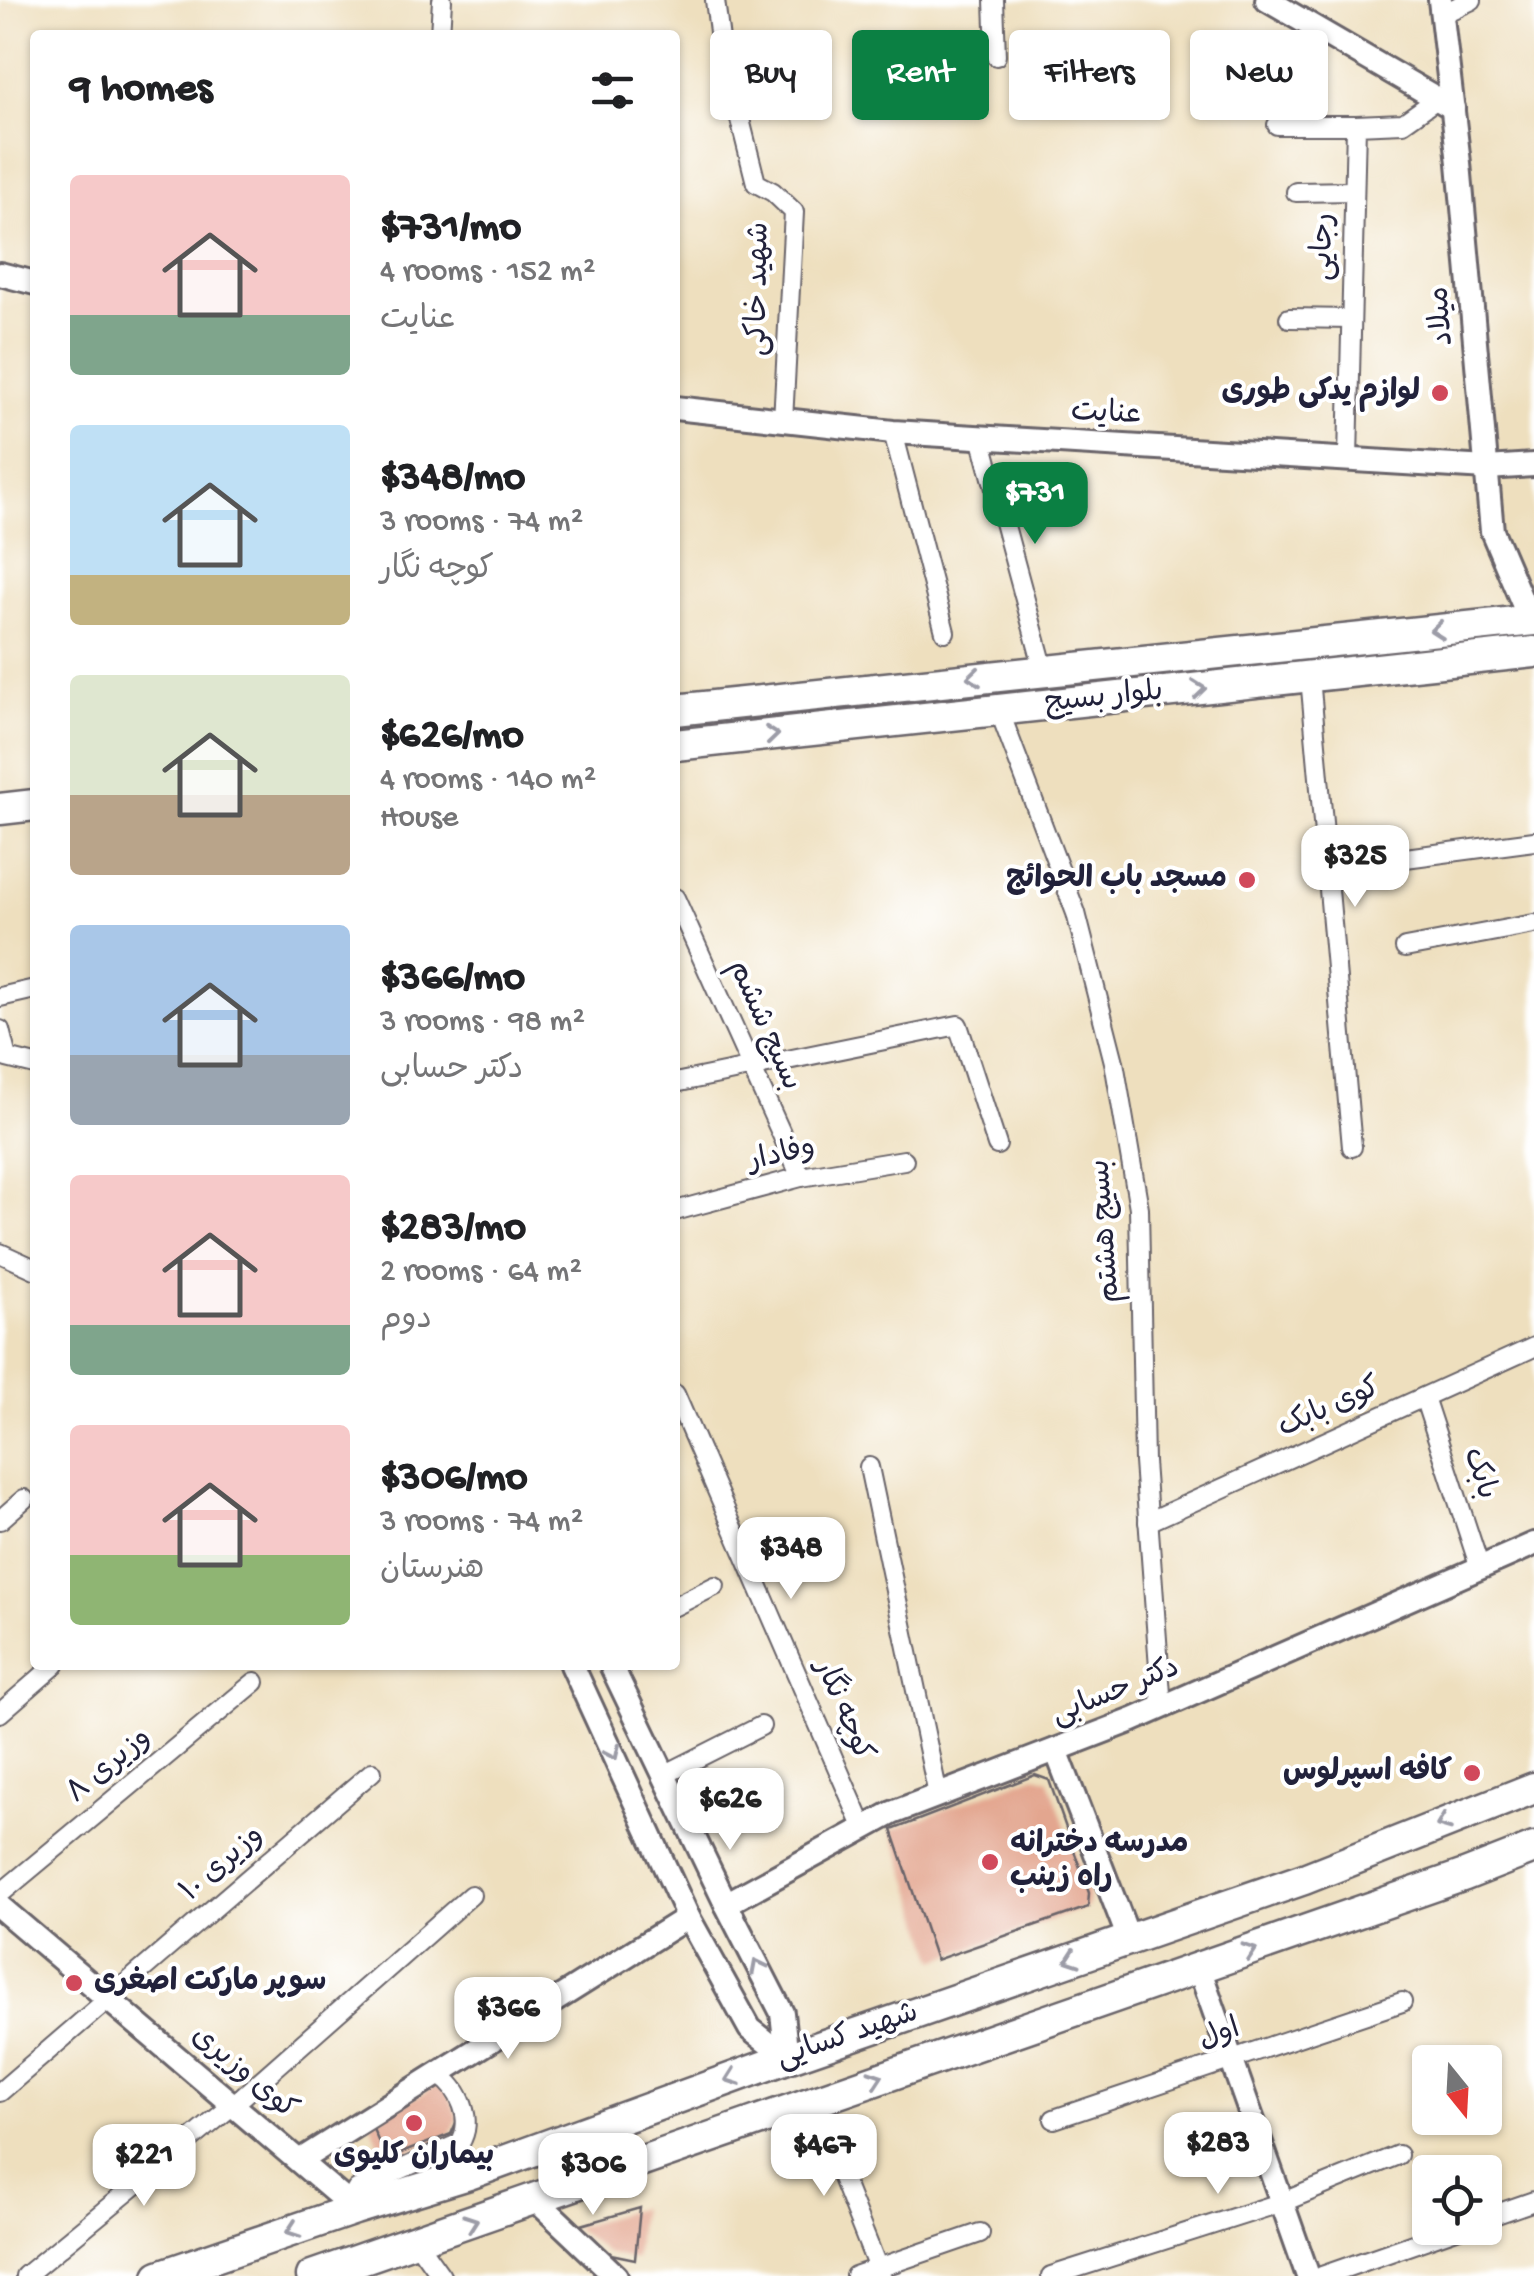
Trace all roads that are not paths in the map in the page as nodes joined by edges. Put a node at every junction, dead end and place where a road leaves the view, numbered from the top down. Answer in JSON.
{"nodes":[{"id":1,"x":442,"y":0,"type":"edge"},
{"id":2,"x":715,"y":0,"type":"edge"},
{"id":3,"x":994,"y":0,"type":"edge"},
{"id":4,"x":1267,"y":0,"type":"edge"},
{"id":5,"x":1472,"y":0,"type":"edge"},
{"id":6,"x":1441,"y":7,"type":"edge"},
{"id":7,"x":440,"y":30,"type":"edge"},
{"id":8,"x":996,"y":56,"type":"dead end"},
{"id":9,"x":1445,"y":103,"type":"junction"},
{"id":10,"x":1278,"y":126,"type":"dead end"},
{"id":11,"x":1356,"y":126,"type":"junction"},
{"id":12,"x":1354,"y":191,"type":"junction"},
{"id":13,"x":1296,"y":192,"type":"dead end"},
{"id":14,"x":0,"y":274,"type":"edge"},
{"id":15,"x":30,"y":282,"type":"edge"},
{"id":16,"x":1289,"y":318,"type":"dead end"},
{"id":17,"x":1352,"y":319,"type":"junction"},
{"id":18,"x":680,"y":409,"type":"edge"},
{"id":19,"x":783,"y":421,"type":"junction"},
{"id":20,"x":893,"y":432,"type":"junction"},
{"id":21,"x":981,"y":437,"type":"junction"},
{"id":22,"x":1348,"y":459,"type":"junction"},
{"id":23,"x":1534,"y":464,"type":"edge"},
{"id":24,"x":1488,"y":468,"type":"junction"},
{"id":25,"x":1532,"y":620,"type":"edge"},
{"id":26,"x":945,"y":632,"type":"dead end"},
{"id":27,"x":1534,"y":652,"type":"edge"},
{"id":28,"x":1044,"y":670,"type":"junction"},
{"id":29,"x":1310,"y":676,"type":"junction"},
{"id":30,"x":680,"y":709,"type":"edge"},
{"id":31,"x":999,"y":710,"type":"junction"},
{"id":32,"x":680,"y":744,"type":"edge"},
{"id":33,"x":30,"y":806,"type":"edge"},
{"id":34,"x":0,"y":809,"type":"edge"},
{"id":35,"x":1534,"y":841,"type":"edge"},
{"id":36,"x":1398,"y":859,"type":"dead end"},
{"id":37,"x":680,"y":909,"type":"edge"},
{"id":38,"x":1534,"y":924,"type":"edge"},
{"id":39,"x":1405,"y":948,"type":"dead end"},
{"id":40,"x":30,"y":991,"type":"edge"},
{"id":41,"x":0,"y":998,"type":"edge"},
{"id":42,"x":0,"y":1030,"type":"edge"},
{"id":43,"x":30,"y":1063,"type":"edge"},
{"id":44,"x":752,"y":1069,"type":"junction"},
{"id":45,"x":680,"y":1083,"type":"edge"},
{"id":46,"x":997,"y":1145,"type":"dead end"},
{"id":47,"x":1352,"y":1148,"type":"dead end"},
{"id":48,"x":904,"y":1160,"type":"dead end"},
{"id":49,"x":801,"y":1177,"type":"junction"},
{"id":50,"x":680,"y":1211,"type":"edge"},
{"id":51,"x":0,"y":1253,"type":"edge"},
{"id":52,"x":30,"y":1268,"type":"edge"},
{"id":53,"x":1534,"y":1347,"type":"edge"},
{"id":54,"x":1424,"y":1396,"type":"junction"},
{"id":55,"x":680,"y":1406,"type":"edge"},
{"id":56,"x":870,"y":1467,"type":"dead end"},
{"id":57,"x":24,"y":1499,"type":"dead end"},
{"id":58,"x":0,"y":1520,"type":"edge"},
{"id":59,"x":1148,"y":1522,"type":"junction"},
{"id":60,"x":1534,"y":1544,"type":"edge"},
{"id":61,"x":1480,"y":1568,"type":"junction"},
{"id":62,"x":715,"y":1586,"type":"dead end"},
{"id":63,"x":680,"y":1604,"type":"edge"},
{"id":64,"x":49,"y":1670,"type":"edge"},
{"id":65,"x":574,"y":1670,"type":"edge"},
{"id":66,"x":613,"y":1670,"type":"edge"},
{"id":67,"x":255,"y":1682,"type":"dead end"},
{"id":68,"x":1162,"y":1708,"type":"junction"},
{"id":69,"x":0,"y":1713,"type":"edge"},
{"id":70,"x":761,"y":1726,"type":"dead end"},
{"id":71,"x":1056,"y":1750,"type":"junction"},
{"id":72,"x":372,"y":1772,"type":"dead end"},
{"id":73,"x":664,"y":1776,"type":"junction"},
{"id":74,"x":1534,"y":1788,"type":"edge"},
{"id":75,"x":938,"y":1795,"type":"junction"},
{"id":76,"x":864,"y":1829,"type":"junction"},
{"id":77,"x":1534,"y":1848,"type":"edge"},
{"id":78,"x":0,"y":1894,"type":"edge"},
{"id":79,"x":471,"y":1894,"type":"dead end"},
{"id":80,"x":726,"y":1904,"type":"junction"},
{"id":81,"x":0,"y":1907,"type":"edge"},
{"id":82,"x":688,"y":1916,"type":"junction"},
{"id":83,"x":1129,"y":1939,"type":"junction"},
{"id":84,"x":1199,"y":1968,"type":"junction"},
{"id":85,"x":110,"y":2000,"type":"junction"},
{"id":86,"x":1402,"y":2002,"type":"dead end"},
{"id":87,"x":788,"y":2058,"type":"junction"},
{"id":88,"x":1232,"y":2062,"type":"junction"},
{"id":89,"x":439,"y":2075,"type":"junction"},
{"id":90,"x":0,"y":2092,"type":"edge"},
{"id":91,"x":811,"y":2100,"type":"junction"},
{"id":92,"x":233,"y":2105,"type":"junction"},
{"id":93,"x":1054,"y":2119,"type":"dead end"},
{"id":94,"x":1398,"y":2155,"type":"dead end"},
{"id":95,"x":299,"y":2161,"type":"junction"},
{"id":96,"x":534,"y":2199,"type":"junction"},
{"id":97,"x":1534,"y":2201,"type":"edge"},
{"id":98,"x":1282,"y":2202,"type":"junction"},
{"id":99,"x":349,"y":2208,"type":"junction"},
{"id":100,"x":1502,"y":2212,"type":"edge"},
{"id":101,"x":980,"y":2234,"type":"dead end"},
{"id":102,"x":416,"y":2241,"type":"junction"},
{"id":103,"x":1412,"y":2244,"type":"edge"},
{"id":104,"x":879,"y":2272,"type":"edge"},
{"id":105,"x":25,"y":2276,"type":"edge"},
{"id":106,"x":158,"y":2276,"type":"edge"},
{"id":107,"x":312,"y":2276,"type":"edge"},
{"id":108,"x":441,"y":2276,"type":"edge"},
{"id":109,"x":616,"y":2276,"type":"edge"},
{"id":110,"x":854,"y":2276,"type":"edge"},
{"id":111,"x":1050,"y":2276,"type":"edge"},
{"id":112,"x":1308,"y":2276,"type":"edge"},
{"id":113,"x":1322,"y":2276,"type":"edge"}],
"edges":[{"from":1,"to":7,"type":"street"},
{"from":2,"to":19,"type":"street","name":"شهید خاکی"},
{"from":3,"to":8,"type":"street"},
{"from":4,"to":9,"type":"street"},
{"from":5,"to":6,"type":"street"},
{"from":6,"to":9,"type":"street","name":"میلاد"},
{"from":9,"to":11,"type":"street"},
{"from":9,"to":24,"type":"street","name":"میلاد"},
{"from":10,"to":11,"type":"street"},
{"from":11,"to":12,"type":"street","name":"رجایی"},
{"from":12,"to":13,"type":"street"},
{"from":12,"to":17,"type":"street","name":"رجایی"},
{"from":14,"to":15,"type":"street"},
{"from":16,"to":17,"type":"street"},
{"from":17,"to":22,"type":"street","name":"رجایی"},
{"from":18,"to":19,"type":"street","name":"عنایت"},
{"from":19,"to":20,"type":"street","name":"عنایت"},
{"from":20,"to":21,"type":"street","name":"عنایت"},
{"from":20,"to":26,"type":"street"},
{"from":21,"to":22,"type":"street","name":"عنایت"},
{"from":21,"to":28,"type":"street"},
{"from":22,"to":24,"type":"street","name":"عنایت"},
{"from":23,"to":24,"type":"street","name":"عنایت"},
{"from":24,"to":25,"type":"street","name":"میلاد"},
{"from":25,"to":28,"type":"main road","name":"بلوار بسیج","one_way":true},
{"from":27,"to":29,"type":"main road","name":"بلوار بسیج"},
{"from":28,"to":30,"type":"main road","name":"بلوار بسیج","one_way":true},
{"from":31,"to":29,"type":"main road","name":"بلوار بسیج","one_way":true},
{"from":29,"to":47,"type":"street"},
{"from":32,"to":31,"type":"main road","name":"بلوار بسیج","one_way":true},
{"from":31,"to":59,"type":"street","name":"بسیج هشتم"},
{"from":33,"to":34,"type":"main road"},
{"from":35,"to":36,"type":"street"},
{"from":37,"to":44,"type":"street","name":"بسیج ششم"},
{"from":38,"to":39,"type":"street"},
{"from":40,"to":41,"type":"street"},
{"from":42,"to":43,"type":"street"},
{"from":44,"to":45,"type":"street"},
{"from":44,"to":46,"type":"street"},
{"from":44,"to":49,"type":"street","name":"بسیج ششم"},
{"from":48,"to":49,"type":"street","name":"وفادار"},
{"from":49,"to":50,"type":"street","name":"وفادار"},
{"from":51,"to":52,"type":"street"},
{"from":53,"to":54,"type":"street","name":"کوی بابک"},
{"from":54,"to":59,"type":"street","name":"کوی بابک"},
{"from":54,"to":61,"type":"street","name":"بابک"},
{"from":55,"to":76,"type":"street","name":"کوچه نگار"},
{"from":56,"to":75,"type":"street"},
{"from":57,"to":58,"type":"street"},
{"from":59,"to":68,"type":"street","name":"بسیج هشتم"},
{"from":60,"to":61,"type":"street","name":"دکتر حسابی"},
{"from":61,"to":68,"type":"street","name":"دکتر حسابی"},
{"from":62,"to":63,"type":"street"},
{"from":64,"to":69,"type":"street"},
{"from":65,"to":82,"type":"street","one_way":true},
{"from":66,"to":73,"type":"street"},
{"from":67,"to":78,"type":"street","name":"وزیری ۸"},
{"from":68,"to":71,"type":"street","name":"دکتر حسابی"},
{"from":70,"to":73,"type":"street"},
{"from":71,"to":75,"type":"street","name":"دکتر حسابی"},
{"from":71,"to":83,"type":"street"},
{"from":72,"to":85,"type":"street","name":"وزیری ۱۰"},
{"from":73,"to":80,"type":"street"},
{"from":74,"to":83,"type":"main road","name":"شهید کسایی","one_way":true},
{"from":75,"to":76,"type":"street","name":"دکتر حسابی"},
{"from":76,"to":80,"type":"street","name":"دکتر حسابی"},
{"from":84,"to":77,"type":"main road","name":"شهید کسایی","one_way":true},
{"from":79,"to":92,"type":"street"},
{"from":87,"to":80,"type":"street","one_way":true},
{"from":81,"to":85,"type":"street","name":"کوی وزیری"},
{"from":82,"to":87,"type":"street"},
{"from":82,"to":89,"type":"street"},
{"from":83,"to":87,"type":"main road","name":"شهید کسایی","one_way":true},
{"from":84,"to":88,"type":"street"},
{"from":91,"to":84,"type":"main road","name":"شهید کسایی","one_way":true},
{"from":85,"to":90,"type":"street","name":"وزیری ۱۰"},
{"from":85,"to":92,"type":"street","name":"کوی وزیری"},
{"from":86,"to":88,"type":"street","name":"اول"},
{"from":87,"to":91,"type":"main road"},
{"from":87,"to":99,"type":"main road","name":"شهید کسایی","one_way":true},
{"from":88,"to":93,"type":"street","name":"اول"},
{"from":88,"to":98,"type":"street"},
{"from":89,"to":95,"type":"street"},
{"from":89,"to":99,"type":"street"},
{"from":91,"to":96,"type":"main road","name":"شهید کسایی"},
{"from":91,"to":104,"type":"street"},
{"from":92,"to":95,"type":"street","name":"کوی وزیری"},
{"from":92,"to":105,"type":"street"},
{"from":94,"to":98,"type":"street"},
{"from":95,"to":99,"type":"street","name":"کوی وزیری"},
{"from":102,"to":96,"type":"main road","name":"شهید کسایی","one_way":true},
{"from":96,"to":109,"type":"street"},
{"from":97,"to":100,"type":"street"},
{"from":98,"to":111,"type":"street"},
{"from":98,"to":112,"type":"street"},
{"from":99,"to":106,"type":"main road","name":"شهید کسایی","one_way":true},
{"from":101,"to":104,"type":"street"},
{"from":102,"to":107,"type":"main road","name":"شهید کسایی"},
{"from":102,"to":108,"type":"street"},
{"from":103,"to":113,"type":"street"},
{"from":104,"to":110,"type":"street"}]}
